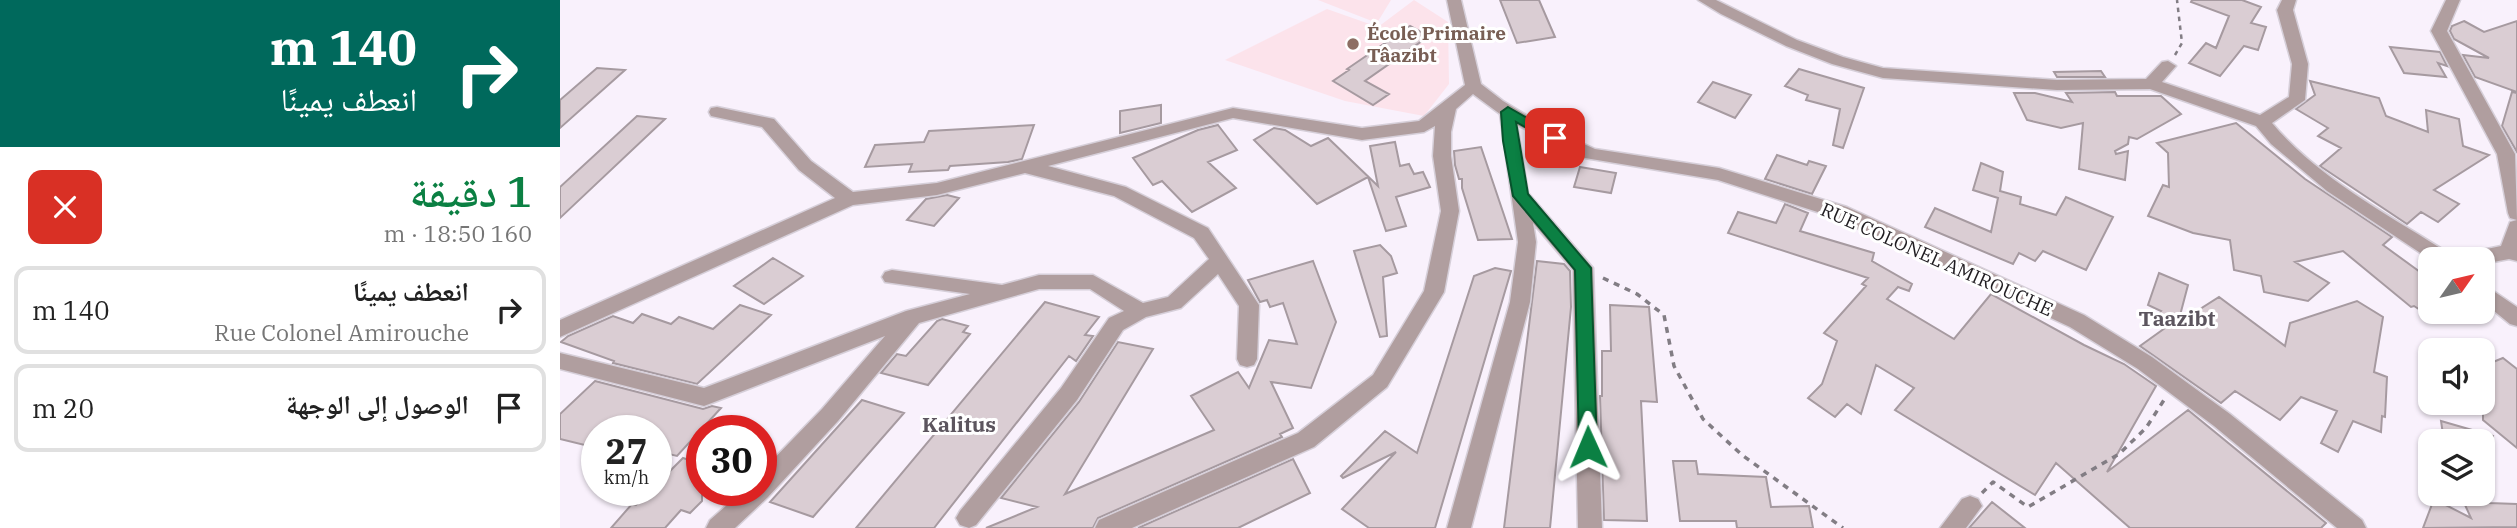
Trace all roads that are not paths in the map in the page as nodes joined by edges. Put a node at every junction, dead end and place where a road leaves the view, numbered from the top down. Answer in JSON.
{"nodes":[{"id":1,"x":1454,"y":0,"type":"edge"},
{"id":2,"x":1705,"y":0,"type":"edge"},
{"id":3,"x":2289,"y":0,"type":"edge"},
{"id":4,"x":2453,"y":0,"type":"edge"},
{"id":5,"x":2168,"y":66,"type":"road end"},
{"id":6,"x":2151,"y":84,"type":"junction"},
{"id":7,"x":1473,"y":86,"type":"junction"},
{"id":8,"x":1448,"y":106,"type":"junction"},
{"id":9,"x":717,"y":112,"type":"dead end"},
{"id":10,"x":1508,"y":112,"type":"junction"},
{"id":11,"x":2262,"y":122,"type":"junction"},
{"id":12,"x":1026,"y":167,"type":"junction"},
{"id":13,"x":1520,"y":196,"type":"junction"},
{"id":14,"x":850,"y":199,"type":"junction"},
{"id":15,"x":2517,"y":213,"type":"edge"},
{"id":16,"x":2517,"y":227,"type":"edge"},
{"id":17,"x":2425,"y":247,"type":"edge"},
{"id":18,"x":2513,"y":253,"type":"edge"},
{"id":19,"x":1218,"y":262,"type":"junction"},
{"id":20,"x":892,"y":277,"type":"dead end"},
{"id":21,"x":1006,"y":291,"type":"junction"},
{"id":22,"x":2496,"y":301,"type":"edge"},
{"id":23,"x":1141,"y":311,"type":"junction"},
{"id":24,"x":913,"y":317,"type":"junction"},
{"id":25,"x":2517,"y":318,"type":"edge"},
{"id":26,"x":560,"y":329,"type":"edge"},
{"id":27,"x":1247,"y":359,"type":"dead end"},
{"id":28,"x":560,"y":361,"type":"edge"},
{"id":29,"x":777,"y":471,"type":"edge"},
{"id":30,"x":742,"y":506,"type":"edge"},
{"id":31,"x":1970,"y":506,"type":"road end"},
{"id":32,"x":968,"y":518,"type":"dead end"},
{"id":33,"x":718,"y":528,"type":"edge"},
{"id":34,"x":1107,"y":528,"type":"edge"},
{"id":35,"x":1459,"y":528,"type":"edge"},
{"id":36,"x":1590,"y":528,"type":"edge"},
{"id":37,"x":1952,"y":528,"type":"edge"},
{"id":38,"x":2354,"y":528,"type":"edge"}],
"edges":[{"from":1,"to":7,"type":"street"},
{"from":2,"to":6,"type":"street"},
{"from":3,"to":11,"type":"street"},
{"from":4,"to":15,"type":"street"},
{"from":5,"to":6,"type":"street"},
{"from":6,"to":11,"type":"street"},
{"from":7,"to":8,"type":"street"},
{"from":7,"to":10,"type":"street","name":"RUE COLONEL AMIROUCHE"},
{"from":8,"to":12,"type":"street"},
{"from":8,"to":34,"type":"street"},
{"from":9,"to":14,"type":"street"},
{"from":10,"to":13,"type":"street"},
{"from":10,"to":38,"type":"street","name":"RUE COLONEL AMIROUCHE"},
{"from":11,"to":17,"type":"street"},
{"from":12,"to":14,"type":"street"},
{"from":12,"to":19,"type":"street"},
{"from":13,"to":35,"type":"street"},
{"from":13,"to":36,"type":"street"},
{"from":14,"to":26,"type":"street"},
{"from":16,"to":18,"type":"street"},
{"from":19,"to":23,"type":"street"},
{"from":19,"to":27,"type":"street"},
{"from":20,"to":21,"type":"street"},
{"from":21,"to":23,"type":"street"},
{"from":21,"to":24,"type":"street"},
{"from":22,"to":25,"type":"street"},
{"from":23,"to":32,"type":"street"},
{"from":24,"to":28,"type":"street"},
{"from":24,"to":29,"type":"street"},
{"from":30,"to":33,"type":"street"},
{"from":31,"to":37,"type":"street"}]}
